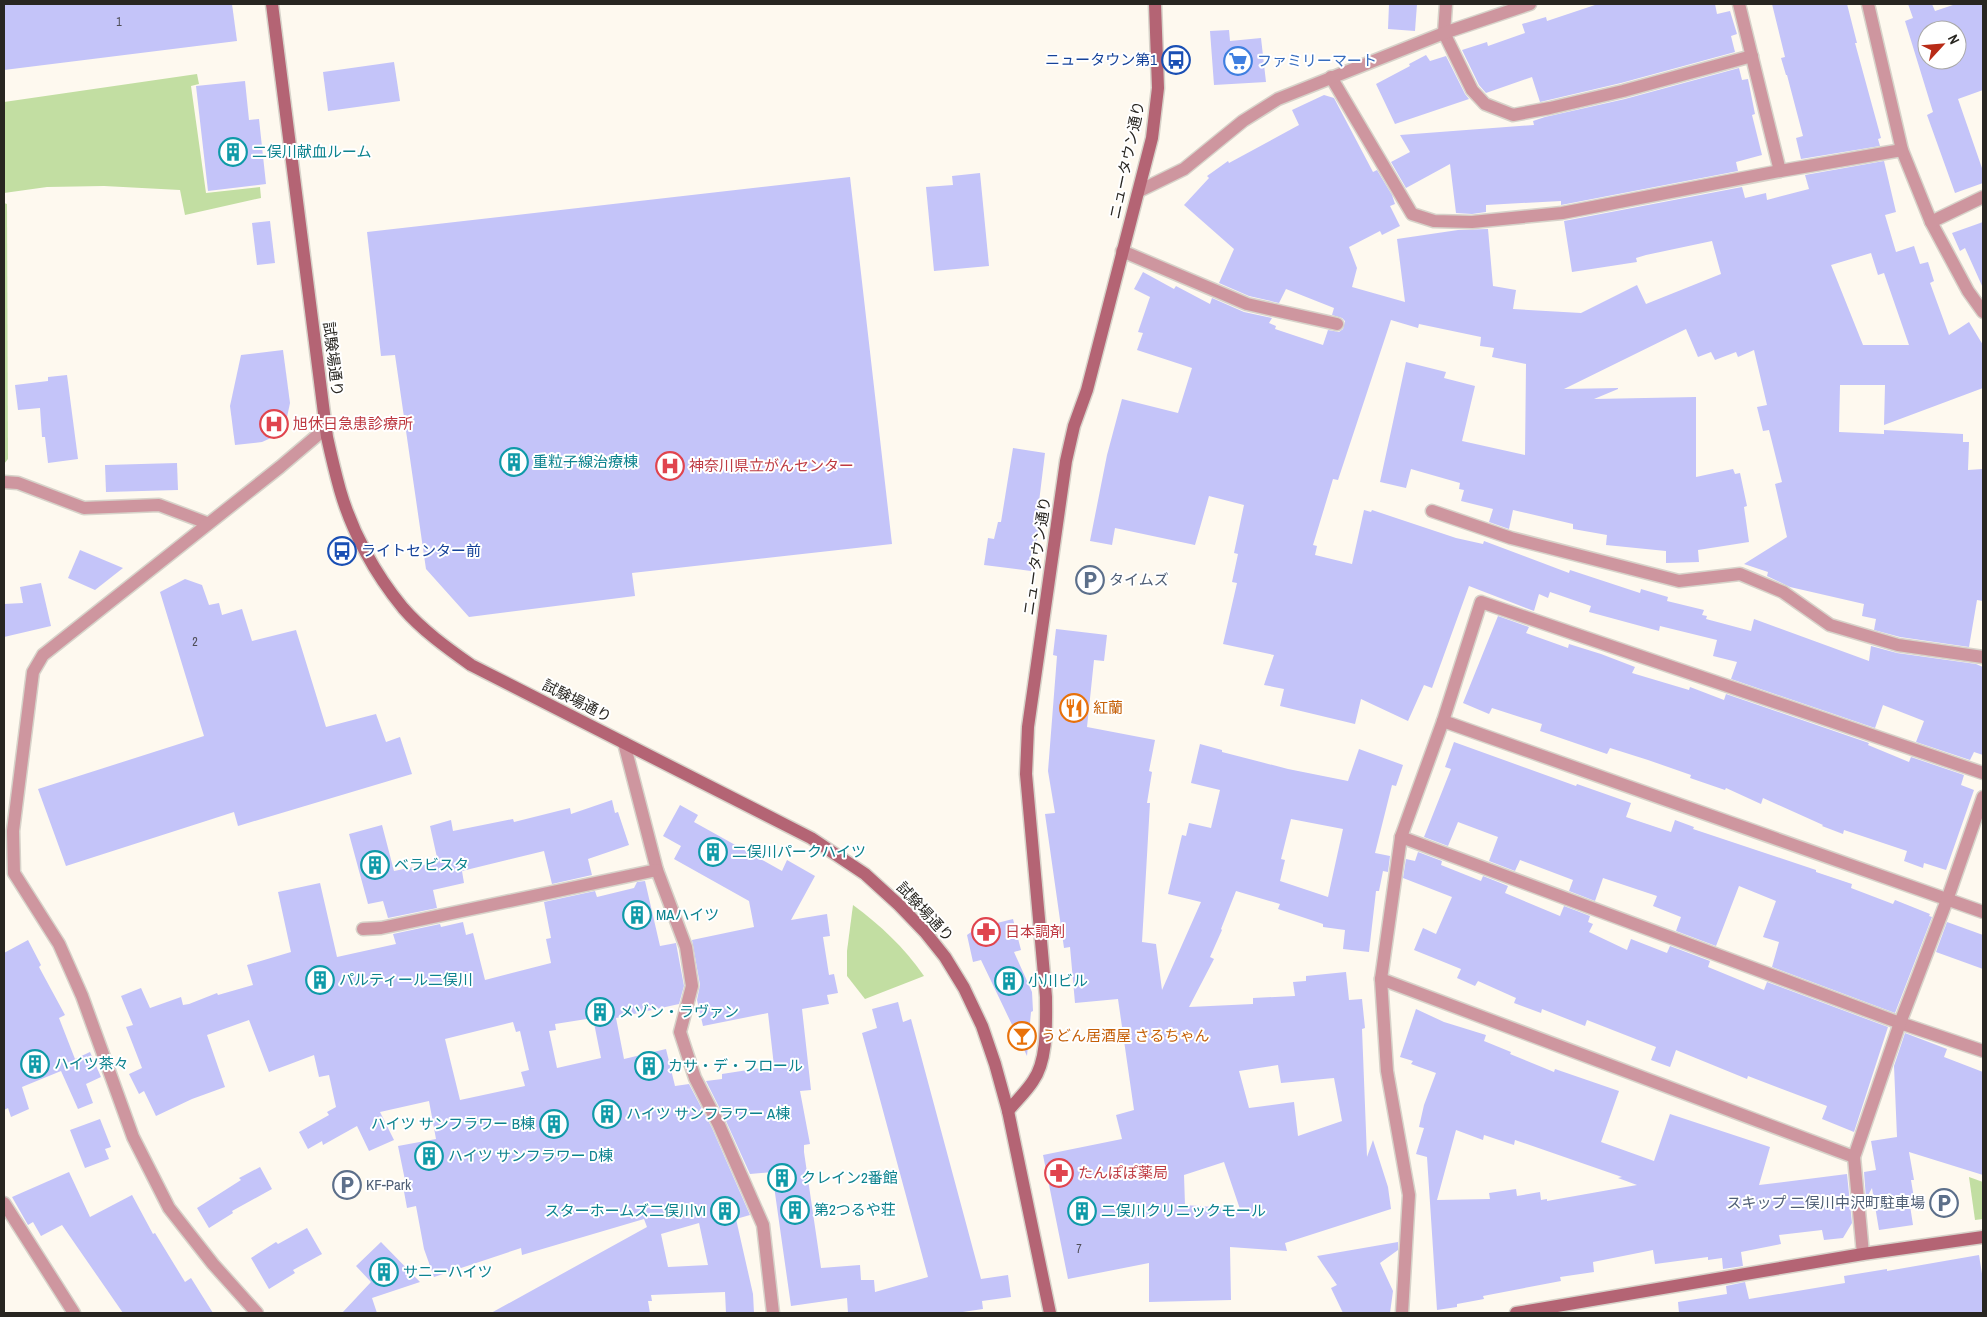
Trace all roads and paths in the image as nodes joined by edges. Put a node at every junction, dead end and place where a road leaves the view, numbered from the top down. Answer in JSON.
{"nodes":[{"id":1,"x":272,"y":4,"type":"edge"},
{"id":2,"x":1155,"y":4,"type":"edge"},
{"id":3,"x":1446,"y":4,"type":"edge"},
{"id":4,"x":1530,"y":4,"type":"edge"},
{"id":5,"x":1739,"y":4,"type":"edge"},
{"id":6,"x":1868,"y":4,"type":"edge"},
{"id":7,"x":1444,"y":33,"type":"junction"},
{"id":8,"x":1752,"y":56,"type":"junction"},
{"id":9,"x":1331,"y":77,"type":"junction"},
{"id":10,"x":1902,"y":150,"type":"junction"},
{"id":11,"x":1780,"y":171,"type":"junction"},
{"id":12,"x":1140,"y":191,"type":"junction"},
{"id":13,"x":1983,"y":197,"type":"edge"},
{"id":14,"x":1931,"y":222,"type":"junction"},
{"id":15,"x":1122,"y":251,"type":"junction"},
{"id":16,"x":1983,"y":312,"type":"edge"},
{"id":17,"x":1337,"y":324,"type":"dead end"},
{"id":18,"x":326,"y":428,"type":"junction"},
{"id":19,"x":4,"y":482,"type":"edge"},
{"id":20,"x":1432,"y":511,"type":"dead end"},
{"id":21,"x":208,"y":523,"type":"junction"},
{"id":22,"x":1983,"y":657,"type":"edge"},
{"id":23,"x":1443,"y":721,"type":"junction"},
{"id":24,"x":624,"y":743,"type":"junction"},
{"id":25,"x":1983,"y":773,"type":"edge"},
{"id":26,"x":1983,"y":797,"type":"edge"},
{"id":27,"x":1401,"y":838,"type":"junction"},
{"id":28,"x":657,"y":870,"type":"junction"},
{"id":29,"x":1947,"y":900,"type":"junction"},
{"id":30,"x":1983,"y":912,"type":"edge"},
{"id":31,"x":363,"y":929,"type":"dead end"},
{"id":32,"x":1380,"y":979,"type":"junction"},
{"id":33,"x":1900,"y":1023,"type":"junction"},
{"id":34,"x":1983,"y":1051,"type":"edge"},
{"id":35,"x":1008,"y":1110,"type":"junction"},
{"id":36,"x":1854,"y":1157,"type":"junction"},
{"id":37,"x":4,"y":1203,"type":"edge"},
{"id":38,"x":1983,"y":1237,"type":"edge"},
{"id":39,"x":1863,"y":1254,"type":"junction"},
{"id":40,"x":74,"y":1313,"type":"edge"},
{"id":41,"x":256,"y":1313,"type":"edge"},
{"id":42,"x":773,"y":1313,"type":"edge"},
{"id":43,"x":1050,"y":1313,"type":"edge"},
{"id":44,"x":1402,"y":1313,"type":"edge"},
{"id":45,"x":1521,"y":1313,"type":"edge"}],
"edges":[{"from":1,"to":18,"type":"street","name":"試験場通り"},
{"from":2,"to":12,"type":"street","name":"ニュータウン通り"},
{"from":3,"to":7,"type":"street"},
{"from":4,"to":7,"type":"street"},
{"from":5,"to":8,"type":"street"},
{"from":6,"to":10,"type":"street"},
{"from":7,"to":8,"type":"street"},
{"from":7,"to":9,"type":"street"},
{"from":8,"to":11,"type":"street"},
{"from":9,"to":11,"type":"street"},
{"from":9,"to":12,"type":"street"},
{"from":10,"to":11,"type":"street"},
{"from":10,"to":14,"type":"street"},
{"from":12,"to":15,"type":"street","name":"ニュータウン通り"},
{"from":13,"to":14,"type":"street"},
{"from":14,"to":16,"type":"street"},
{"from":15,"to":17,"type":"street"},
{"from":15,"to":35,"type":"street","name":"ニュータウン通り"},
{"from":18,"to":21,"type":"street"},
{"from":18,"to":24,"type":"street","name":"試験場通り"},
{"from":19,"to":21,"type":"street"},
{"from":20,"to":22,"type":"street"},
{"from":21,"to":41,"type":"street"},
{"from":23,"to":25,"type":"street"},
{"from":23,"to":27,"type":"street"},
{"from":23,"to":29,"type":"street"},
{"from":24,"to":28,"type":"street"},
{"from":24,"to":35,"type":"street","name":"試験場通り"},
{"from":26,"to":29,"type":"street"},
{"from":27,"to":32,"type":"street"},
{"from":27,"to":33,"type":"street"},
{"from":28,"to":31,"type":"street"},
{"from":28,"to":42,"type":"street"},
{"from":29,"to":30,"type":"street"},
{"from":29,"to":33,"type":"street"},
{"from":32,"to":36,"type":"street"},
{"from":32,"to":44,"type":"street"},
{"from":33,"to":34,"type":"street"},
{"from":33,"to":36,"type":"street"},
{"from":35,"to":43,"type":"street","name":"試験場通り"},
{"from":36,"to":39,"type":"street"},
{"from":37,"to":40,"type":"street"},
{"from":38,"to":39,"type":"street"},
{"from":39,"to":45,"type":"street"}]}
